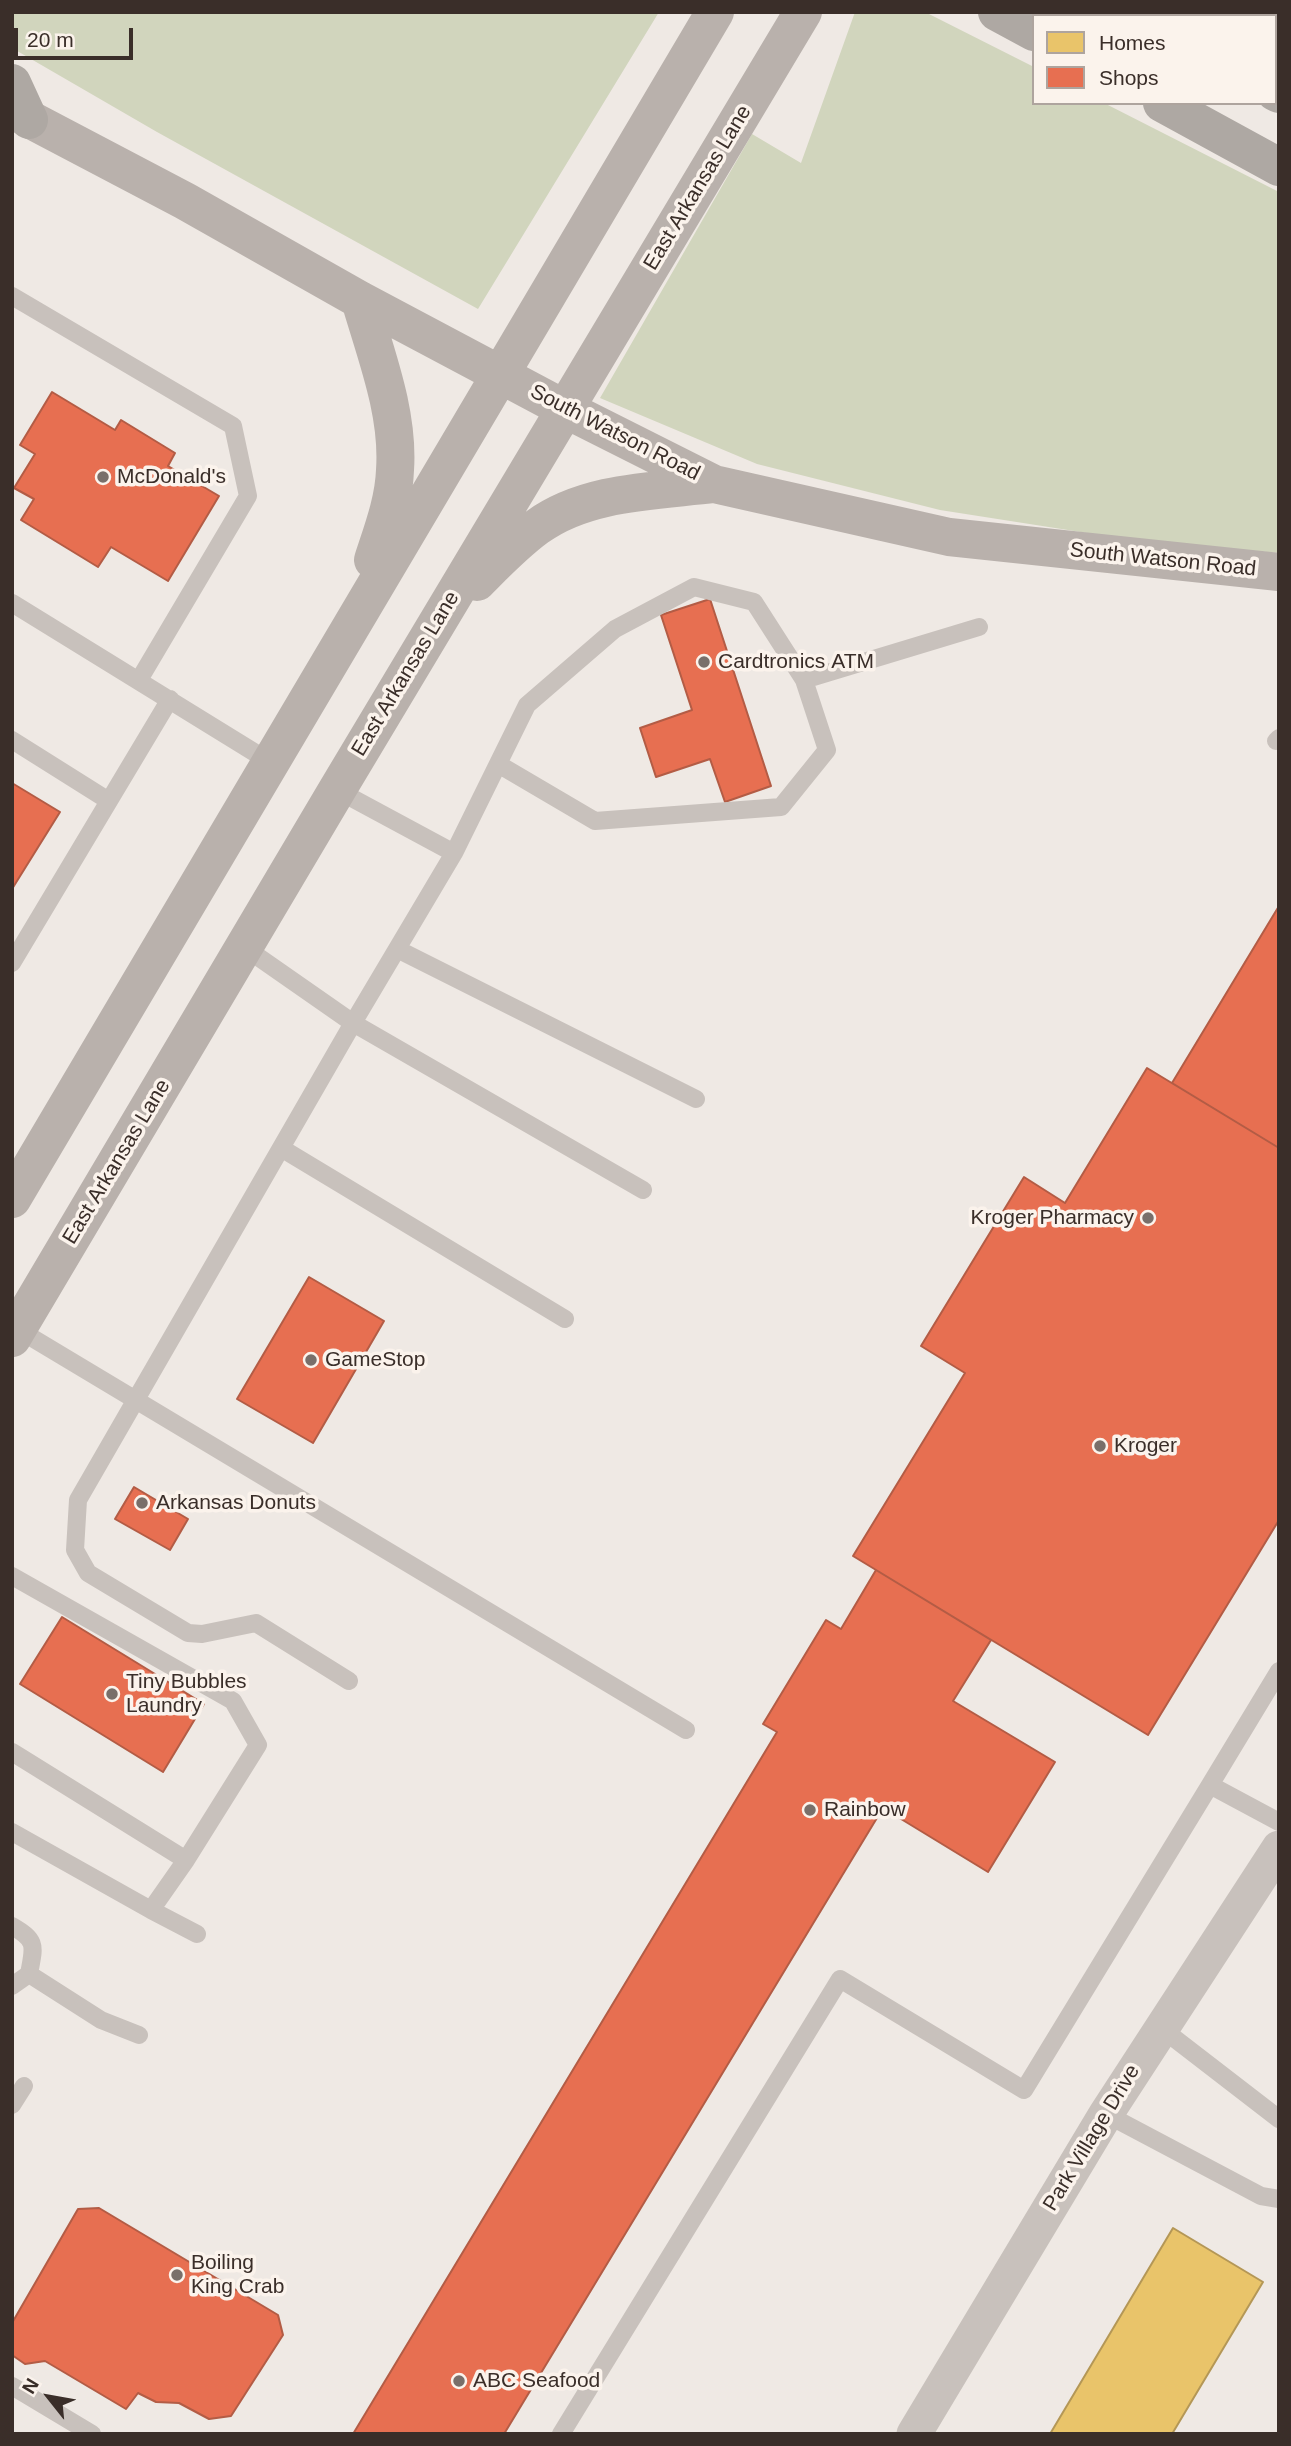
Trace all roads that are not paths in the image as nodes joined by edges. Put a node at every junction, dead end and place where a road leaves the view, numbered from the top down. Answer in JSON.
{"nodes":[{"id":1,"x":715,"y":12,"type":"edge"},
{"id":2,"x":803,"y":12,"type":"edge"},
{"id":3,"x":997,"y":12,"type":"edge"},
{"id":4,"x":1032,"y":31,"type":"edge"},
{"id":5,"x":12,"y":83,"type":"edge"},
{"id":6,"x":1166,"y":105,"type":"edge"},
{"id":7,"x":21,"y":115,"type":"edge"},
{"id":8,"x":1279,"y":167,"type":"edge"},
{"id":9,"x":12,"y":296,"type":"edge"},
{"id":10,"x":359,"y":300,"type":"junction"},
{"id":11,"x":501,"y":375,"type":"junction"},
{"id":12,"x":565,"y":409,"type":"junction"},
{"id":13,"x":714,"y":484,"type":"junction"},
{"id":14,"x":1279,"y":572,"type":"edge"},
{"id":15,"x":12,"y":603,"type":"edge"},
{"id":16,"x":354,"y":620,"type":"junction"},
{"id":17,"x":436,"y":624,"type":"junction"},
{"id":18,"x":979,"y":627,"type":"dead end"},
{"id":19,"x":139,"y":680,"type":"junction"},
{"id":20,"x":804,"y":680,"type":"junction"},
{"id":21,"x":170,"y":699,"type":"junction"},
{"id":22,"x":12,"y":740,"type":"edge"},
{"id":23,"x":270,"y":762,"type":"junction"},
{"id":24,"x":498,"y":764,"type":"junction"},
{"id":25,"x":337,"y":790,"type":"junction"},
{"id":26,"x":109,"y":801,"type":"junction"},
{"id":27,"x":454,"y":853,"type":"junction"},
{"id":28,"x":244,"y":947,"type":"junction"},
{"id":29,"x":397,"y":949,"type":"junction"},
{"id":30,"x":12,"y":963,"type":"edge"},
{"id":31,"x":353,"y":1023,"type":"junction"},
{"id":32,"x":696,"y":1099,"type":"dead end"},
{"id":33,"x":281,"y":1148,"type":"junction"},
{"id":34,"x":642,"y":1189,"type":"dead end"},
{"id":35,"x":12,"y":1199,"type":"edge"},
{"id":36,"x":565,"y":1319,"type":"dead end"},
{"id":37,"x":14,"y":1331,"type":"edge"},
{"id":38,"x":135,"y":1398,"type":"junction"},
{"id":39,"x":12,"y":1576,"type":"edge"},
{"id":40,"x":1279,"y":1671,"type":"edge"},
{"id":41,"x":349,"y":1681,"type":"dead end"},
{"id":42,"x":686,"y":1730,"type":"dead end"},
{"id":43,"x":12,"y":1752,"type":"edge"},
{"id":44,"x":1210,"y":1785,"type":"junction"},
{"id":45,"x":1279,"y":1822,"type":"edge"},
{"id":46,"x":12,"y":1832,"type":"edge"},
{"id":47,"x":1279,"y":1848,"type":"edge"},
{"id":48,"x":186,"y":1860,"type":"junction"},
{"id":49,"x":151,"y":1910,"type":"junction"},
{"id":50,"x":12,"y":1926,"type":"edge"},
{"id":51,"x":197,"y":1934,"type":"dead end"},
{"id":52,"x":29,"y":1974,"type":"junction"},
{"id":53,"x":12,"y":1986,"type":"edge"},
{"id":54,"x":1161,"y":2028,"type":"junction"},
{"id":55,"x":139,"y":2035,"type":"dead end"},
{"id":56,"x":24,"y":2086,"type":"dead end"},
{"id":57,"x":12,"y":2105,"type":"edge"},
{"id":58,"x":1106,"y":2114,"type":"junction"},
{"id":59,"x":1279,"y":2119,"type":"edge"},
{"id":60,"x":1279,"y":2199,"type":"edge"},
{"id":61,"x":12,"y":2386,"type":"edge"},
{"id":62,"x":92,"y":2434,"type":"edge"},
{"id":63,"x":561,"y":2434,"type":"edge"},
{"id":64,"x":914,"y":2434,"type":"edge"}],
"edges":[{"from":1,"to":11,"type":"main road"},
{"from":2,"to":12,"type":"main road","name":"East Arkansas Lane"},
{"from":3,"to":4,"type":"highway"},
{"from":5,"to":7,"type":"highway"},
{"from":6,"to":8,"type":"highway"},
{"from":7,"to":10,"type":"main road","name":"South Watson Road"},
{"from":9,"to":19,"type":"lane"},
{"from":10,"to":11,"type":"main road","name":"South Watson Road"},
{"from":10,"to":16,"type":"main road"},
{"from":11,"to":12,"type":"main road","name":"South Watson Road"},
{"from":11,"to":16,"type":"main road"},
{"from":12,"to":13,"type":"main road","name":"South Watson Road"},
{"from":12,"to":17,"type":"main road","name":"East Arkansas Lane"},
{"from":13,"to":14,"type":"main road","name":"South Watson Road"},
{"from":13,"to":17,"type":"main road"},
{"from":15,"to":19,"type":"lane"},
{"from":16,"to":23,"type":"main road"},
{"from":17,"to":25,"type":"main road","name":"East Arkansas Lane"},
{"from":18,"to":20,"type":"lane"},
{"from":19,"to":21,"type":"lane"},
{"from":20,"to":24,"type":"lane"},
{"from":20,"to":24,"type":"lane"},
{"from":21,"to":23,"type":"lane"},
{"from":21,"to":26,"type":"lane"},
{"from":22,"to":26,"type":"lane"},
{"from":23,"to":35,"type":"main road"},
{"from":24,"to":27,"type":"lane"},
{"from":25,"to":27,"type":"lane"},
{"from":25,"to":28,"type":"main road","name":"East Arkansas Lane"},
{"from":26,"to":30,"type":"lane"},
{"from":27,"to":29,"type":"lane"},
{"from":28,"to":31,"type":"lane"},
{"from":28,"to":37,"type":"main road","name":"East Arkansas Lane"},
{"from":29,"to":31,"type":"lane"},
{"from":29,"to":32,"type":"lane"},
{"from":31,"to":33,"type":"lane"},
{"from":31,"to":34,"type":"lane"},
{"from":33,"to":36,"type":"lane"},
{"from":33,"to":38,"type":"lane"},
{"from":37,"to":38,"type":"lane"},
{"from":38,"to":41,"type":"lane"},
{"from":38,"to":42,"type":"lane"},
{"from":39,"to":48,"type":"lane"},
{"from":40,"to":44,"type":"lane"},
{"from":43,"to":48,"type":"lane"},
{"from":44,"to":45,"type":"lane"},
{"from":44,"to":63,"type":"lane"},
{"from":46,"to":49,"type":"lane"},
{"from":47,"to":54,"type":"street","name":"Park Village Drive"},
{"from":48,"to":49,"type":"lane"},
{"from":49,"to":51,"type":"lane"},
{"from":50,"to":52,"type":"lane"},
{"from":52,"to":53,"type":"lane"},
{"from":52,"to":55,"type":"lane"},
{"from":54,"to":58,"type":"street","name":"Park Village Drive"},
{"from":54,"to":59,"type":"lane"},
{"from":56,"to":57,"type":"lane"},
{"from":58,"to":60,"type":"lane"},
{"from":58,"to":64,"type":"street","name":"Park Village Drive"},
{"from":61,"to":62,"type":"lane"}]}
